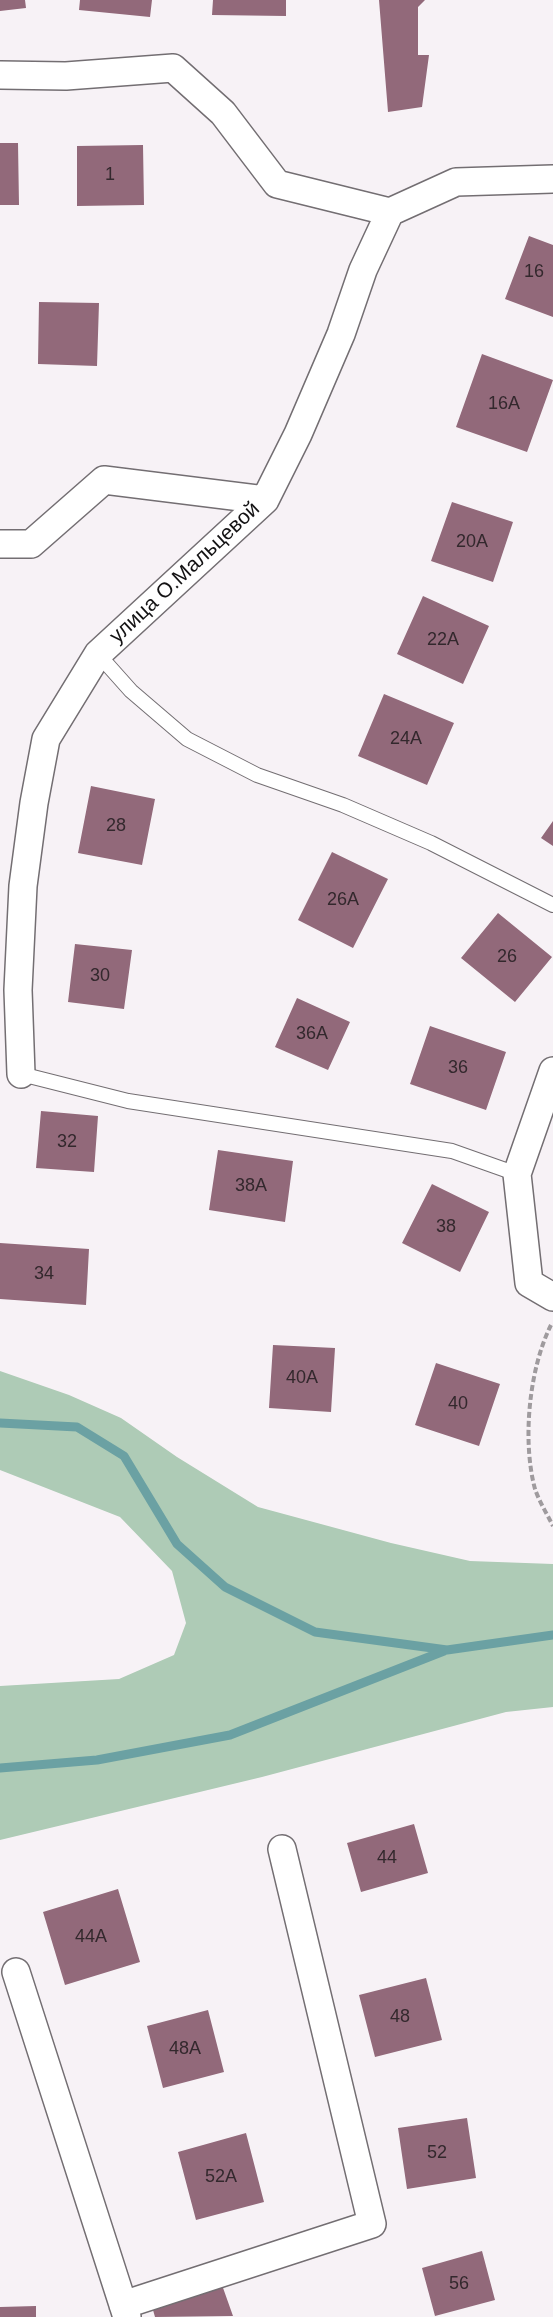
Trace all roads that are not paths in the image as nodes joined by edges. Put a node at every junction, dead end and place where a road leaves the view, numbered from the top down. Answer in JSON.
{"nodes":[{"id":1,"x":0,"y":75,"type":"edge"},
{"id":2,"x":553,"y":179,"type":"edge"},
{"id":3,"x":390,"y":212,"type":"junction"},
{"id":4,"x":264,"y":500,"type":"junction"},
{"id":5,"x":0,"y":544,"type":"edge"},
{"id":6,"x":98,"y":654,"type":"junction"},
{"id":7,"x":553,"y":905,"type":"edge"},
{"id":8,"x":553,"y":1071,"type":"edge"},
{"id":9,"x":21,"y":1074,"type":"joint"},
{"id":10,"x":517,"y":1174,"type":"junction"},
{"id":11,"x":553,"y":1297,"type":"edge"},
{"id":12,"x":282,"y":1849,"type":"dead end"},
{"id":13,"x":16,"y":1972,"type":"dead end"},
{"id":14,"x":125,"y":2311,"type":"edge"}],
"edges":[{"from":1,"to":3,"type":"street"},
{"from":2,"to":3,"type":"street"},
{"from":3,"to":4,"type":"street","name":"улица О.Мальцевой"},
{"from":4,"to":5,"type":"street"},
{"from":4,"to":6,"type":"street","name":"улица О.Мальцевой"},
{"from":6,"to":7,"type":"lane"},
{"from":6,"to":9,"type":"street","name":"улица О.Мальцевой"},
{"from":8,"to":10,"type":"street"},
{"from":9,"to":10,"type":"lane"},
{"from":10,"to":11,"type":"street"},
{"from":12,"to":14,"type":"street"},
{"from":13,"to":14,"type":"street"}]}
